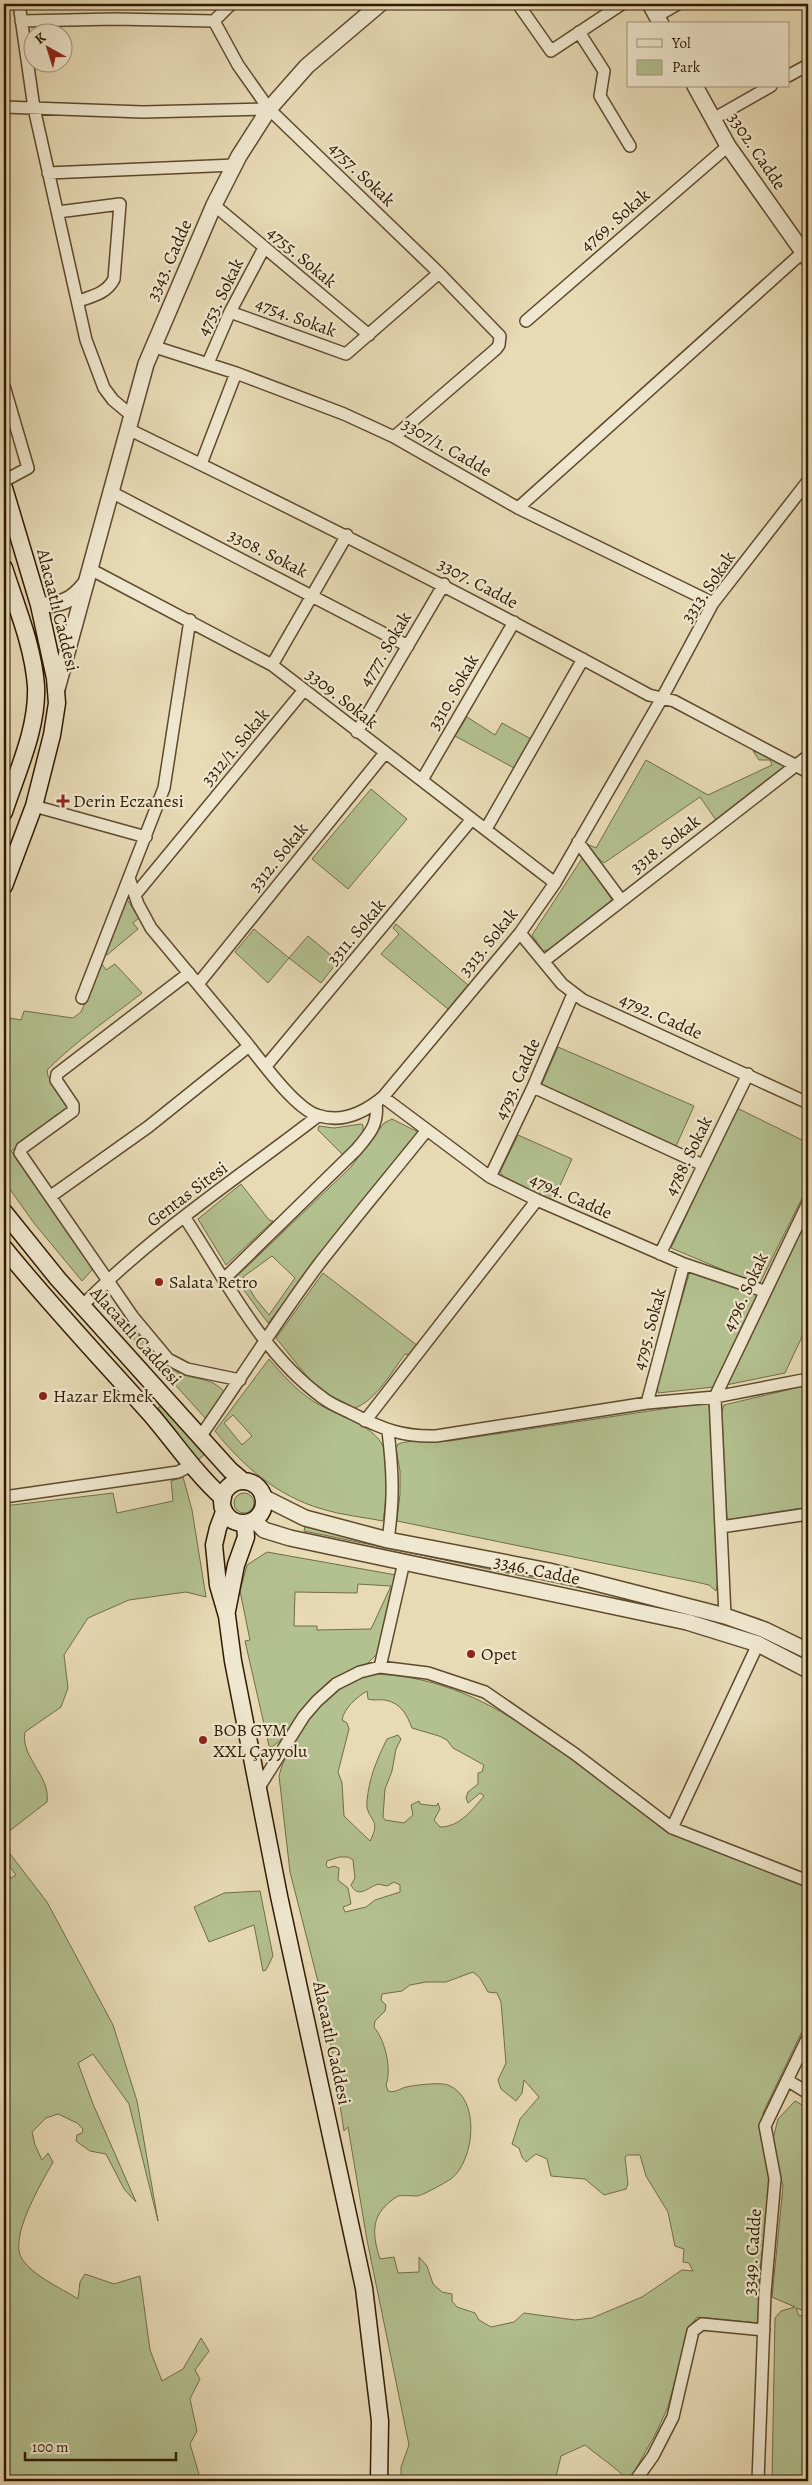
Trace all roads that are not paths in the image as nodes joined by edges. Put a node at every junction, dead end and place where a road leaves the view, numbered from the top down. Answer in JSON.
{"nodes":[{"id":1,"x":19,"y":4,"type":"edge"},
{"id":2,"x":231,"y":4,"type":"edge"},
{"id":3,"x":380,"y":4,"type":"edge"},
{"id":4,"x":518,"y":4,"type":"edge"},
{"id":5,"x":622,"y":4,"type":"edge"},
{"id":6,"x":678,"y":4,"type":"edge"},
{"id":7,"x":656,"y":14,"type":"edge"},
{"id":8,"x":21,"y":21,"type":"junction"},
{"id":9,"x":214,"y":21,"type":"junction"},
{"id":10,"x":579,"y":32,"type":"junction"},
{"id":11,"x":808,"y":65,"type":"edge"},
{"id":12,"x":790,"y":75,"type":"edge"},
{"id":13,"x":696,"y":88,"type":"edge"},
{"id":14,"x":767,"y":88,"type":"edge"},
{"id":15,"x":4,"y":107,"type":"edge"},
{"id":16,"x":34,"y":108,"type":"junction"},
{"id":17,"x":269,"y":109,"type":"junction"},
{"id":18,"x":713,"y":119,"type":"junction"},
{"id":19,"x":630,"y":146,"type":"dead end"},
{"id":20,"x":728,"y":146,"type":"junction"},
{"id":21,"x":235,"y":165,"type":"junction"},
{"id":22,"x":48,"y":173,"type":"junction"},
{"id":23,"x":214,"y":205,"type":"junction"},
{"id":24,"x":58,"y":212,"type":"junction"},
{"id":25,"x":264,"y":248,"type":"junction"},
{"id":26,"x":806,"y":256,"type":"edge"},
{"id":27,"x":439,"y":273,"type":"junction"},
{"id":28,"x":79,"y":301,"type":"junction"},
{"id":29,"x":230,"y":312,"type":"junction"},
{"id":30,"x":526,"y":321,"type":"dead end"},
{"id":31,"x":369,"y":335,"type":"junction"},
{"id":32,"x":152,"y":346,"type":"junction"},
{"id":33,"x":208,"y":363,"type":"junction"},
{"id":34,"x":236,"y":373,"type":"junction"},
{"id":35,"x":4,"y":386,"type":"edge"},
{"id":36,"x":130,"y":423,"type":"junction"},
{"id":37,"x":394,"y":437,"type":"junction"},
{"id":38,"x":201,"y":464,"type":"junction"},
{"id":39,"x":808,"y":480,"type":"edge"},
{"id":40,"x":4,"y":481,"type":"edge"},
{"id":41,"x":4,"y":488,"type":"edge"},
{"id":42,"x":111,"y":492,"type":"junction"},
{"id":43,"x":518,"y":508,"type":"junction"},
{"id":44,"x":347,"y":535,"type":"junction"},
{"id":45,"x":5,"y":573,"type":"edge"},
{"id":46,"x":88,"y":576,"type":"junction"},
{"id":47,"x":444,"y":584,"type":"junction"},
{"id":48,"x":312,"y":595,"type":"junction"},
{"id":49,"x":713,"y":603,"type":"junction"},
{"id":50,"x":39,"y":605,"type":"junction"},
{"id":51,"x":190,"y":620,"type":"junction"},
{"id":52,"x":514,"y":622,"type":"junction"},
{"id":53,"x":408,"y":646,"type":"junction"},
{"id":54,"x":583,"y":659,"type":"junction"},
{"id":55,"x":272,"y":665,"type":"junction"},
{"id":56,"x":304,"y":690,"type":"junction"},
{"id":57,"x":57,"y":691,"type":"junction"},
{"id":58,"x":662,"y":698,"type":"junction"},
{"id":59,"x":357,"y":732,"type":"junction"},
{"id":60,"x":386,"y":753,"type":"junction"},
{"id":61,"x":808,"y":756,"type":"edge"},
{"id":62,"x":797,"y":765,"type":"junction"},
{"id":63,"x":808,"y":772,"type":"edge"},
{"id":64,"x":422,"y":780,"type":"junction"},
{"id":65,"x":34,"y":806,"type":"junction"},
{"id":66,"x":4,"y":812,"type":"edge"},
{"id":67,"x":472,"y":819,"type":"junction"},
{"id":68,"x":486,"y":829,"type":"junction"},
{"id":69,"x":146,"y":837,"type":"junction"},
{"id":70,"x":578,"y":842,"type":"junction"},
{"id":71,"x":129,"y":878,"type":"junction"},
{"id":72,"x":554,"y":883,"type":"junction"},
{"id":73,"x":4,"y":886,"type":"edge"},
{"id":74,"x":135,"y":895,"type":"junction"},
{"id":75,"x":621,"y":900,"type":"junction"},
{"id":76,"x":520,"y":933,"type":"junction"},
{"id":77,"x":544,"y":961,"type":"junction"},
{"id":78,"x":188,"y":973,"type":"junction"},
{"id":79,"x":198,"y":984,"type":"junction"},
{"id":80,"x":573,"y":994,"type":"junction"},
{"id":81,"x":82,"y":998,"type":"dead end"},
{"id":82,"x":249,"y":1046,"type":"junction"},
{"id":83,"x":266,"y":1066,"type":"junction"},
{"id":84,"x":748,"y":1074,"type":"junction"},
{"id":85,"x":533,"y":1088,"type":"junction"},
{"id":86,"x":380,"y":1100,"type":"junction"},
{"id":87,"x":808,"y":1103,"type":"edge"},
{"id":88,"x":318,"y":1116,"type":"junction"},
{"id":89,"x":427,"y":1130,"type":"junction"},
{"id":90,"x":703,"y":1165,"type":"junction"},
{"id":91,"x":490,"y":1178,"type":"junction"},
{"id":92,"x":51,"y":1196,"type":"junction"},
{"id":93,"x":537,"y":1200,"type":"junction"},
{"id":94,"x":808,"y":1203,"type":"edge"},
{"id":95,"x":4,"y":1212,"type":"edge"},
{"id":96,"x":185,"y":1218,"type":"junction"},
{"id":97,"x":4,"y":1248,"type":"edge"},
{"id":98,"x":660,"y":1254,"type":"junction"},
{"id":99,"x":684,"y":1264,"type":"junction"},
{"id":100,"x":225,"y":1278,"type":"junction"},
{"id":101,"x":108,"y":1279,"type":"junction"},
{"id":102,"x":764,"y":1291,"type":"junction"},
{"id":103,"x":82,"y":1306,"type":"junction"},
{"id":104,"x":264,"y":1340,"type":"junction"},
{"id":105,"x":808,"y":1379,"type":"edge"},
{"id":106,"x":240,"y":1380,"type":"junction"},
{"id":107,"x":715,"y":1397,"type":"junction"},
{"id":108,"x":647,"y":1403,"type":"junction"},
{"id":109,"x":365,"y":1421,"type":"junction"},
{"id":110,"x":388,"y":1431,"type":"junction"},
{"id":111,"x":200,"y":1437,"type":"junction"},
{"id":112,"x":192,"y":1465,"type":"junction"},
{"id":113,"x":243,"y":1482,"type":"junction"},
{"id":114,"x":4,"y":1497,"type":"edge"},
{"id":115,"x":263,"y":1497,"type":"junction"},
{"id":116,"x":224,"y":1505,"type":"junction"},
{"id":117,"x":808,"y":1514,"type":"edge"},
{"id":118,"x":250,"y":1522,"type":"junction"},
{"id":119,"x":720,"y":1528,"type":"junction"},
{"id":120,"x":388,"y":1540,"type":"junction"},
{"id":121,"x":404,"y":1562,"type":"junction"},
{"id":122,"x":226,"y":1616,"type":"junction"},
{"id":123,"x":725,"y":1616,"type":"junction"},
{"id":124,"x":758,"y":1644,"type":"junction"},
{"id":125,"x":808,"y":1651,"type":"edge"},
{"id":126,"x":380,"y":1667,"type":"junction"},
{"id":127,"x":808,"y":1670,"type":"edge"},
{"id":128,"x":258,"y":1790,"type":"junction"},
{"id":129,"x":672,"y":1828,"type":"junction"},
{"id":130,"x":808,"y":1881,"type":"edge"},
{"id":131,"x":808,"y":2037,"type":"edge"},
{"id":132,"x":787,"y":2080,"type":"junction"},
{"id":133,"x":808,"y":2093,"type":"edge"},
{"id":134,"x":764,"y":2330,"type":"junction"},
{"id":135,"x":379,"y":2481,"type":"edge"},
{"id":136,"x":635,"y":2481,"type":"edge"},
{"id":137,"x":758,"y":2481,"type":"edge"}],
"edges":[{"from":1,"to":8,"type":"street","name":"3307. Cadde"},
{"from":2,"to":9,"type":"street"},
{"from":3,"to":17,"type":"street","name":"3343. Cadde"},
{"from":4,"to":10,"type":"street"},
{"from":5,"to":10,"type":"street"},
{"from":6,"to":7,"type":"street"},
{"from":8,"to":9,"type":"street"},
{"from":8,"to":16,"type":"street","name":"3307. Cadde"},
{"from":9,"to":17,"type":"street","name":"4757. Sokak"},
{"from":10,"to":19,"type":"street"},
{"from":11,"to":12,"type":"street"},
{"from":13,"to":18,"type":"street","name":"3302. Cadde"},
{"from":14,"to":18,"type":"street"},
{"from":15,"to":16,"type":"street"},
{"from":16,"to":17,"type":"street"},
{"from":16,"to":22,"type":"street","name":"3307. Cadde"},
{"from":17,"to":21,"type":"street","name":"3343. Cadde"},
{"from":17,"to":27,"type":"street","name":"4757. Sokak"},
{"from":18,"to":20,"type":"street","name":"3302. Cadde"},
{"from":20,"to":26,"type":"street","name":"3302. Cadde"},
{"from":20,"to":30,"type":"street","name":"4769. Sokak"},
{"from":21,"to":22,"type":"street"},
{"from":21,"to":23,"type":"street","name":"3343. Cadde"},
{"from":22,"to":24,"type":"street","name":"3307. Cadde"},
{"from":23,"to":25,"type":"street","name":"4755. Sokak"},
{"from":23,"to":32,"type":"street","name":"3343. Cadde"},
{"from":24,"to":28,"type":"street","name":"3307. Cadde"},
{"from":24,"to":28,"type":"street"},
{"from":25,"to":29,"type":"street","name":"4753. Sokak"},
{"from":25,"to":31,"type":"street","name":"4755. Sokak"},
{"from":26,"to":43,"type":"street"},
{"from":27,"to":31,"type":"street","name":"4754. Sokak"},
{"from":27,"to":37,"type":"street","name":"4757. Sokak"},
{"from":28,"to":36,"type":"street","name":"3307. Cadde"},
{"from":29,"to":31,"type":"street","name":"4754. Sokak"},
{"from":29,"to":33,"type":"street","name":"4753. Sokak"},
{"from":32,"to":33,"type":"street","name":"3307/1. Cadde"},
{"from":32,"to":36,"type":"street","name":"3343. Cadde"},
{"from":33,"to":34,"type":"street","name":"3307/1. Cadde"},
{"from":34,"to":37,"type":"street","name":"3307/1. Cadde"},
{"from":34,"to":38,"type":"street"},
{"from":35,"to":40,"type":"street"},
{"from":36,"to":38,"type":"street","name":"3307. Cadde"},
{"from":36,"to":42,"type":"street","name":"3343. Cadde"},
{"from":37,"to":43,"type":"street","name":"3307/1. Cadde"},
{"from":38,"to":44,"type":"street","name":"3307. Cadde"},
{"from":39,"to":49,"type":"street","name":"3313. Sokak"},
{"from":41,"to":50,"type":"main road","name":"Alacaatlı Caddesi"},
{"from":42,"to":46,"type":"street","name":"3343. Cadde"},
{"from":42,"to":48,"type":"street","name":"3308. Sokak"},
{"from":43,"to":49,"type":"street","name":"3307/1. Cadde"},
{"from":44,"to":47,"type":"street","name":"3307. Cadde"},
{"from":44,"to":48,"type":"street"},
{"from":45,"to":66,"type":"main road"},
{"from":46,"to":50,"type":"street","name":"3343. Cadde"},
{"from":46,"to":51,"type":"street","name":"3309. Sokak"},
{"from":46,"to":57,"type":"street","name":"3343. Cadde"},
{"from":47,"to":52,"type":"street","name":"3307. Cadde"},
{"from":47,"to":53,"type":"street","name":"4777. Sokak"},
{"from":48,"to":53,"type":"street","name":"3308. Sokak"},
{"from":48,"to":55,"type":"street"},
{"from":49,"to":58,"type":"street","name":"3313. Sokak"},
{"from":50,"to":57,"type":"main road","name":"Alacaatlı Caddesi"},
{"from":51,"to":55,"type":"street","name":"3309. Sokak"},
{"from":51,"to":69,"type":"street"},
{"from":52,"to":54,"type":"street","name":"3307. Cadde"},
{"from":52,"to":64,"type":"street","name":"3310. Sokak"},
{"from":53,"to":59,"type":"street","name":"4777. Sokak"},
{"from":54,"to":58,"type":"street","name":"3307. Cadde"},
{"from":54,"to":68,"type":"street"},
{"from":55,"to":56,"type":"street","name":"3309. Sokak"},
{"from":56,"to":59,"type":"street","name":"3309. Sokak"},
{"from":56,"to":74,"type":"street","name":"3312/1. Sokak"},
{"from":57,"to":65,"type":"main road","name":"Alacaatlı Caddesi"},
{"from":58,"to":62,"type":"street","name":"3307. Cadde"},
{"from":58,"to":70,"type":"street","name":"3313. Sokak"},
{"from":59,"to":60,"type":"street","name":"3309. Sokak"},
{"from":60,"to":64,"type":"street","name":"3309. Sokak"},
{"from":60,"to":79,"type":"street","name":"3312. Sokak"},
{"from":61,"to":62,"type":"street","name":"3318. Sokak"},
{"from":62,"to":63,"type":"street","name":"3307. Cadde"},
{"from":62,"to":75,"type":"street","name":"3318. Sokak"},
{"from":64,"to":67,"type":"street","name":"3309. Sokak"},
{"from":65,"to":69,"type":"street"},
{"from":65,"to":73,"type":"main road","name":"Alacaatlı Caddesi"},
{"from":67,"to":68,"type":"street","name":"3309. Sokak"},
{"from":67,"to":83,"type":"street","name":"3311. Sokak"},
{"from":68,"to":72,"type":"street","name":"3309. Sokak"},
{"from":69,"to":71,"type":"street"},
{"from":70,"to":72,"type":"street","name":"3313. Sokak"},
{"from":70,"to":75,"type":"street"},
{"from":71,"to":74,"type":"street"},
{"from":71,"to":81,"type":"street"},
{"from":72,"to":76,"type":"street","name":"3313. Sokak"},
{"from":74,"to":78,"type":"street"},
{"from":75,"to":77,"type":"street","name":"3318. Sokak"},
{"from":76,"to":77,"type":"street","name":"4792. Cadde"},
{"from":76,"to":86,"type":"street","name":"3313. Sokak"},
{"from":77,"to":80,"type":"street","name":"4792. Cadde"},
{"from":78,"to":79,"type":"street"},
{"from":78,"to":92,"type":"street"},
{"from":79,"to":82,"type":"street"},
{"from":80,"to":84,"type":"street","name":"4792. Cadde"},
{"from":80,"to":85,"type":"street","name":"4793. Cadde"},
{"from":82,"to":83,"type":"street"},
{"from":82,"to":92,"type":"street"},
{"from":83,"to":88,"type":"street"},
{"from":84,"to":87,"type":"street","name":"4792. Cadde"},
{"from":84,"to":90,"type":"street","name":"4788. Sokak"},
{"from":85,"to":90,"type":"street"},
{"from":85,"to":91,"type":"street","name":"4793. Cadde"},
{"from":86,"to":88,"type":"street","name":"3313. Sokak"},
{"from":86,"to":89,"type":"street","name":"4794. Cadde"},
{"from":86,"to":100,"type":"street"},
{"from":88,"to":96,"type":"street","name":"Gentas Sitesi"},
{"from":89,"to":91,"type":"street","name":"4794. Cadde"},
{"from":89,"to":104,"type":"street"},
{"from":90,"to":98,"type":"street","name":"4788. Sokak"},
{"from":91,"to":93,"type":"street","name":"4794. Cadde"},
{"from":92,"to":101,"type":"street"},
{"from":93,"to":98,"type":"street","name":"4794. Cadde"},
{"from":93,"to":109,"type":"street"},
{"from":94,"to":102,"type":"street","name":"4796. Sokak"},
{"from":95,"to":103,"type":"main road","name":"Alacaatlı Caddesi"},
{"from":96,"to":100,"type":"street"},
{"from":96,"to":101,"type":"street","name":"Gentas Sitesi"},
{"from":97,"to":112,"type":"main road"},
{"from":98,"to":99,"type":"street","name":"4794. Cadde"},
{"from":99,"to":102,"type":"street","name":"4794. Cadde"},
{"from":99,"to":108,"type":"street","name":"4795. Sokak"},
{"from":100,"to":104,"type":"street"},
{"from":101,"to":103,"type":"street","name":"Gentas Sitesi"},
{"from":101,"to":106,"type":"street"},
{"from":102,"to":107,"type":"street","name":"4796. Sokak"},
{"from":103,"to":111,"type":"main road","name":"Alacaatlı Caddesi"},
{"from":104,"to":106,"type":"street"},
{"from":104,"to":109,"type":"street"},
{"from":105,"to":107,"type":"street"},
{"from":106,"to":111,"type":"street"},
{"from":107,"to":108,"type":"street"},
{"from":107,"to":119,"type":"street"},
{"from":108,"to":110,"type":"street"},
{"from":109,"to":110,"type":"street"},
{"from":110,"to":120,"type":"street"},
{"from":111,"to":113,"type":"main road","name":"Alacaatlı Caddesi"},
{"from":112,"to":114,"type":"street"},
{"from":112,"to":116,"type":"main road"},
{"from":113,"to":115,"type":"main road"},
{"from":113,"to":116,"type":"main road"},
{"from":115,"to":118,"type":"main road"},
{"from":115,"to":120,"type":"street","name":"3346. Cadde"},
{"from":116,"to":118,"type":"main road"},
{"from":116,"to":122,"type":"main road","name":"Alacaatlı Caddesi"},
{"from":117,"to":119,"type":"street"},
{"from":118,"to":121,"type":"street","name":"3346. Cadde"},
{"from":118,"to":122,"type":"main road","name":"Alacaatlı Caddesi"},
{"from":119,"to":123,"type":"street"},
{"from":120,"to":123,"type":"street","name":"3346. Cadde"},
{"from":121,"to":124,"type":"street","name":"3346. Cadde"},
{"from":121,"to":126,"type":"street"},
{"from":122,"to":128,"type":"main road","name":"Alacaatlı Caddesi"},
{"from":123,"to":125,"type":"street","name":"3346. Cadde"},
{"from":124,"to":127,"type":"street","name":"3346. Cadde"},
{"from":124,"to":129,"type":"street"},
{"from":126,"to":128,"type":"street"},
{"from":126,"to":129,"type":"street"},
{"from":128,"to":135,"type":"main road","name":"Alacaatlı Caddesi"},
{"from":129,"to":130,"type":"street"},
{"from":131,"to":132,"type":"street","name":"3349. Cadde"},
{"from":132,"to":133,"type":"street"},
{"from":132,"to":134,"type":"street","name":"3349. Cadde"},
{"from":134,"to":136,"type":"street"},
{"from":134,"to":137,"type":"street","name":"3349. Cadde"}]}
